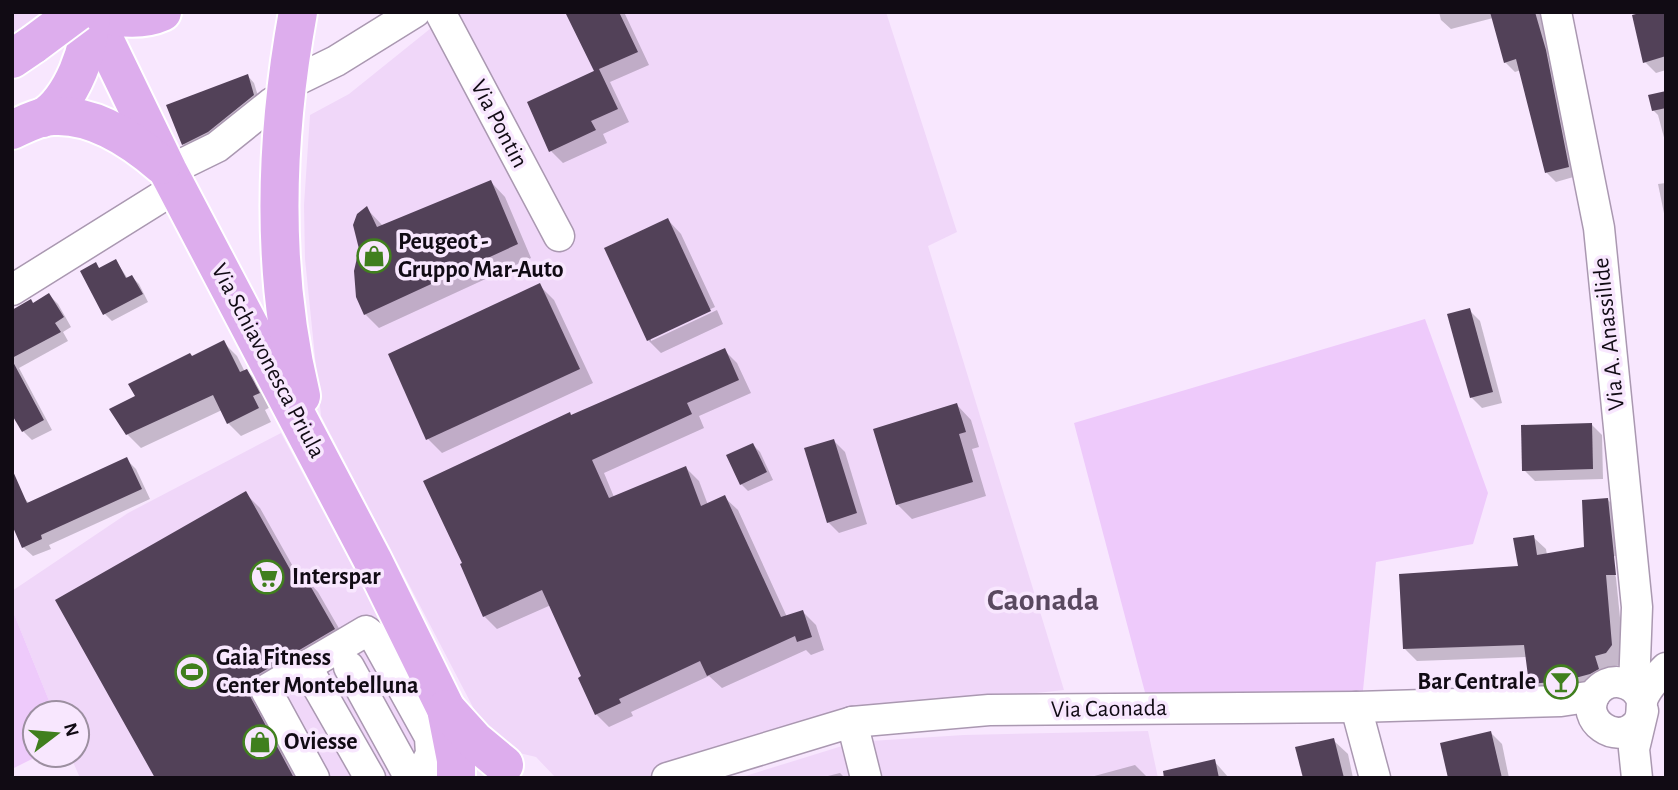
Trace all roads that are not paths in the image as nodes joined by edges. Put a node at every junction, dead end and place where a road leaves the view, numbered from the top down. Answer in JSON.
{"nodes":[{"id":1,"x":68,"y":12,"type":"edge"},
{"id":2,"x":162,"y":12,"type":"edge"},
{"id":3,"x":298,"y":12,"type":"edge"},
{"id":4,"x":415,"y":12,"type":"edge"},
{"id":5,"x":440,"y":12,"type":"edge"},
{"id":6,"x":1556,"y":12,"type":"edge"},
{"id":7,"x":88,"y":19,"type":"edge"},
{"id":8,"x":23,"y":52,"type":"edge"},
{"id":9,"x":287,"y":91,"type":"junction"},
{"id":10,"x":27,"y":124,"type":"edge"},
{"id":11,"x":172,"y":179,"type":"junction"},
{"id":12,"x":559,"y":236,"type":"dead end"},
{"id":13,"x":12,"y":289,"type":"edge"},
{"id":14,"x":318,"y":455,"type":"junction"},
{"id":15,"x":306,"y":666,"type":"junction"},
{"id":16,"x":349,"y":667,"type":"dead end"},
{"id":17,"x":1664,"y":670,"type":"edge"},
{"id":18,"x":1638,"y":689,"type":"junction"},
{"id":19,"x":1356,"y":707,"type":"junction"},
{"id":20,"x":446,"y":709,"type":"junction"},
{"id":21,"x":852,"y":722,"type":"junction"},
{"id":22,"x":1613,"y":727,"type":"edge"},
{"id":23,"x":747,"y":766,"type":"edge"},
{"id":24,"x":519,"y":771,"type":"edge"},
{"id":25,"x":313,"y":778,"type":"edge"},
{"id":26,"x":370,"y":778,"type":"edge"},
{"id":27,"x":410,"y":778,"type":"edge"},
{"id":28,"x":419,"y":778,"type":"edge"},
{"id":29,"x":456,"y":778,"type":"edge"},
{"id":30,"x":464,"y":778,"type":"edge"},
{"id":31,"x":667,"y":778,"type":"edge"},
{"id":32,"x":866,"y":778,"type":"edge"},
{"id":33,"x":1375,"y":778,"type":"edge"}],
"edges":[{"from":1,"to":7,"type":"main road","name":"Via Schiavonesca Priula"},
{"from":2,"to":7,"type":"main road"},
{"from":3,"to":9,"type":"main road"},
{"from":4,"to":9,"type":"street"},
{"from":5,"to":12,"type":"street","name":"Via Pontin"},
{"from":6,"to":18,"type":"street","name":"Via A. Anassilide"},
{"from":7,"to":8,"type":"main road","bridge":true},
{"from":7,"to":10,"type":"main road"},
{"from":7,"to":11,"type":"main road","name":"Via Schiavonesca Priula"},
{"from":9,"to":11,"type":"street"},
{"from":9,"to":14,"type":"main road"},
{"from":10,"to":11,"type":"main road"},
{"from":11,"to":13,"type":"street"},
{"from":11,"to":14,"type":"main road","name":"Via Schiavonesca Priula"},
{"from":14,"to":20,"type":"main road","name":"Via Schiavonesca Priula"},
{"from":15,"to":25,"type":"street"},
{"from":15,"to":26,"type":"street"},
{"from":15,"to":28,"type":"street"},
{"from":16,"to":27,"type":"street"},
{"from":17,"to":18,"type":"street","name":"Via Caonada"},
{"from":18,"to":22,"type":"street","name":"Via Caonada"},
{"from":18,"to":22,"type":"street"},
{"from":19,"to":21,"type":"street","name":"Via Caonada"},
{"from":19,"to":22,"type":"street","name":"Via Caonada"},
{"from":19,"to":33,"type":"street"},
{"from":20,"to":24,"type":"main road","name":"Via Schiavonesca Priula"},
{"from":20,"to":29,"type":"main road","name":"Via Schiavonesca Priula"},
{"from":21,"to":23,"type":"street","name":"Via Caonada"},
{"from":21,"to":32,"type":"street"},
{"from":23,"to":31,"type":"street","name":"Via Caonada"},
{"from":24,"to":30,"type":"main road"}]}
